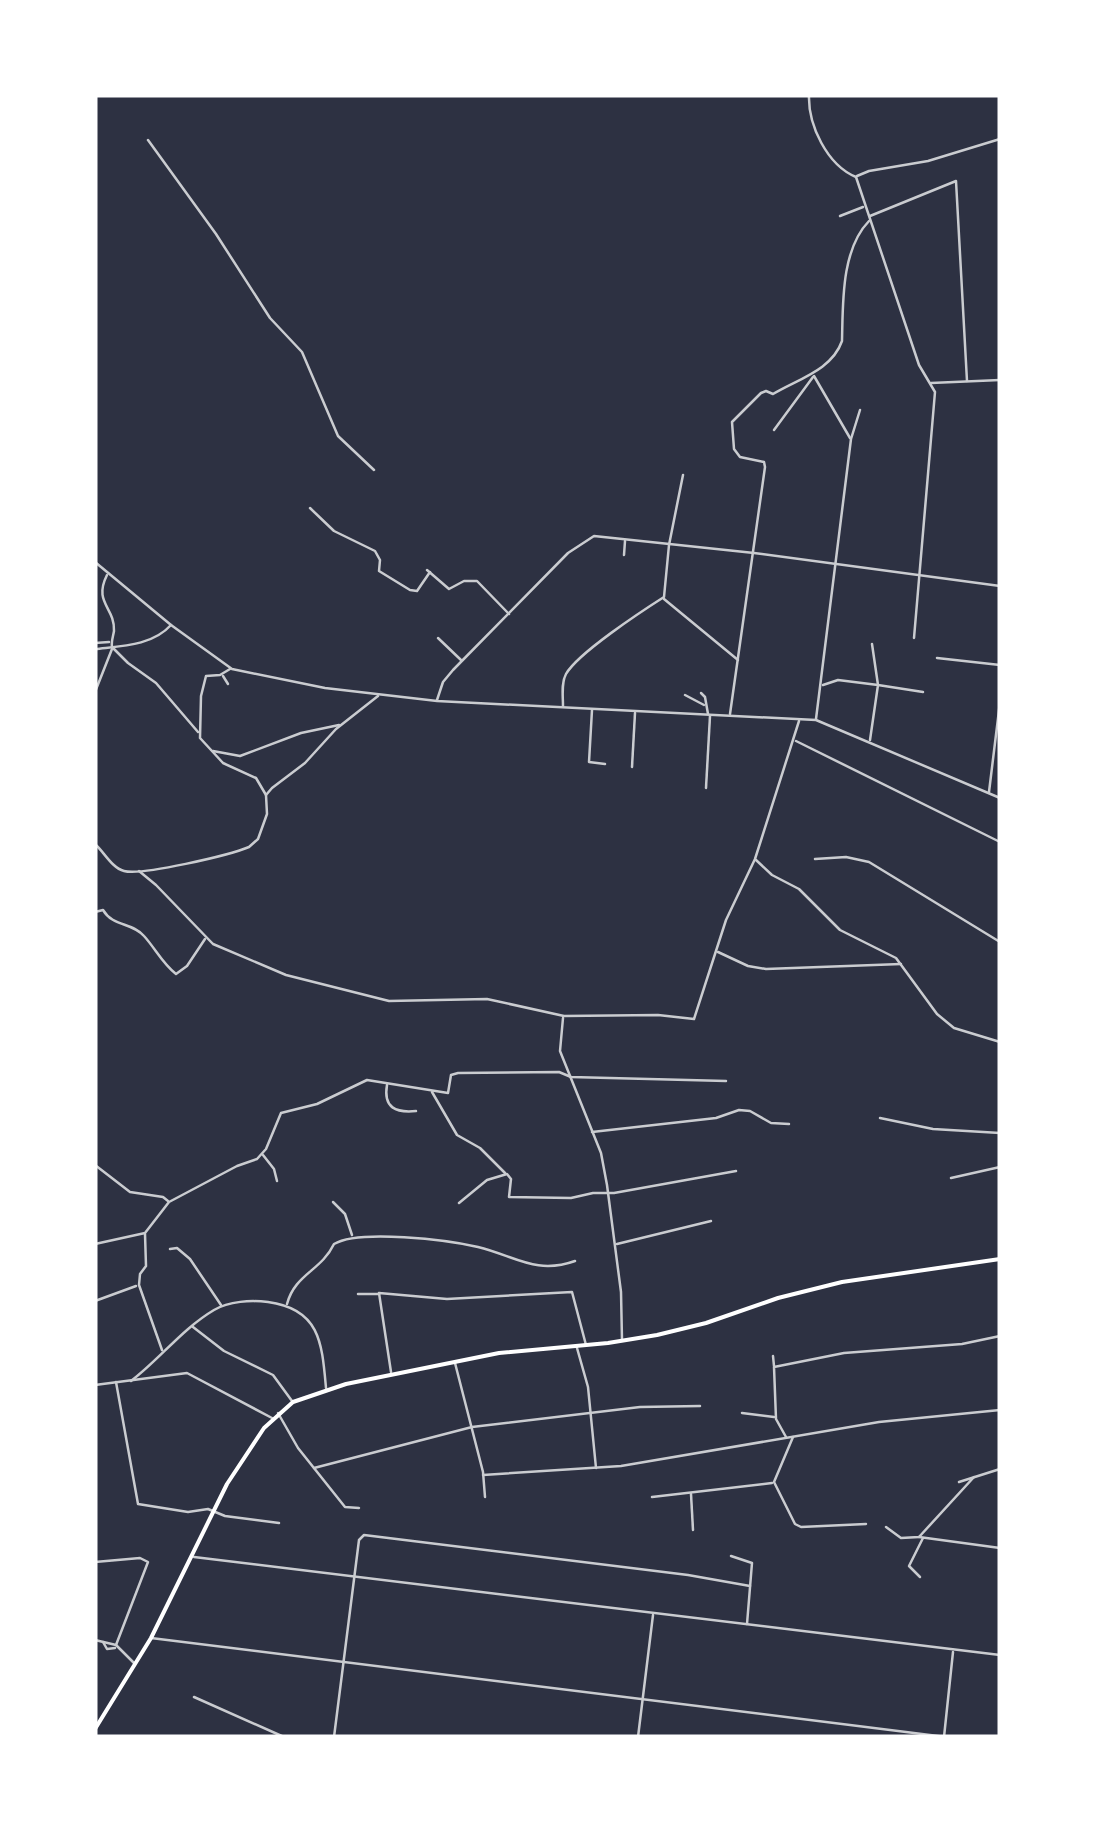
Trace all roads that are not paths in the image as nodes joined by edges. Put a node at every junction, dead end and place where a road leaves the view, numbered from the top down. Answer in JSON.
{"nodes":[{"id":1,"x":809,"y":95,"type":"edge"},
{"id":2,"x":1000,"y":139,"type":"edge"},
{"id":3,"x":148,"y":140,"type":"dead end"},
{"id":4,"x":856,"y":177,"type":"junction"},
{"id":5,"x":864,"y":206,"type":"junction"},
{"id":6,"x":840,"y":216,"type":"dead end"},
{"id":7,"x":868,"y":219,"type":"junction"},
{"id":8,"x":813,"y":375,"type":"junction"},
{"id":9,"x":1000,"y":380,"type":"edge"},
{"id":10,"x":966,"y":381,"type":"junction"},
{"id":11,"x":930,"y":383,"type":"junction"},
{"id":12,"x":860,"y":410,"type":"dead end"},
{"id":13,"x":774,"y":430,"type":"dead end"},
{"id":14,"x":852,"y":439,"type":"junction"},
{"id":15,"x":374,"y":470,"type":"dead end"},
{"id":16,"x":683,"y":475,"type":"dead end"},
{"id":17,"x":310,"y":508,"type":"dead end"},
{"id":18,"x":624,"y":540,"type":"junction"},
{"id":19,"x":669,"y":544,"type":"junction"},
{"id":20,"x":754,"y":553,"type":"junction"},
{"id":21,"x":624,"y":555,"type":"dead end"},
{"id":22,"x":95,"y":562,"type":"edge"},
{"id":23,"x":836,"y":564,"type":"junction"},
{"id":24,"x":108,"y":574,"type":"junction"},
{"id":25,"x":918,"y":575,"type":"junction"},
{"id":26,"x":1000,"y":586,"type":"edge"},
{"id":27,"x":663,"y":598,"type":"junction"},
{"id":28,"x":510,"y":615,"type":"junction"},
{"id":29,"x":171,"y":626,"type":"junction"},
{"id":30,"x":438,"y":638,"type":"dead end"},
{"id":31,"x":914,"y":638,"type":"dead end"},
{"id":32,"x":95,"y":643,"type":"edge"},
{"id":33,"x":111,"y":644,"type":"junction"},
{"id":34,"x":872,"y":644,"type":"dead end"},
{"id":35,"x":95,"y":649,"type":"edge"},
{"id":36,"x":937,"y":658,"type":"dead end"},
{"id":37,"x":738,"y":660,"type":"junction"},
{"id":38,"x":462,"y":661,"type":"junction"},
{"id":39,"x":1000,"y":665,"type":"edge"},
{"id":40,"x":232,"y":668,"type":"junction"},
{"id":41,"x":222,"y":674,"type":"junction"},
{"id":42,"x":228,"y":684,"type":"dead end"},
{"id":43,"x":878,"y":685,"type":"junction"},
{"id":44,"x":820,"y":686,"type":"junction"},
{"id":45,"x":95,"y":692,"type":"edge"},
{"id":46,"x":923,"y":692,"type":"dead end"},
{"id":47,"x":701,"y":693,"type":"dead end"},
{"id":48,"x":378,"y":696,"type":"junction"},
{"id":49,"x":685,"y":696,"type":"dead end"},
{"id":50,"x":437,"y":701,"type":"junction"},
{"id":51,"x":1000,"y":702,"type":"edge"},
{"id":52,"x":705,"y":706,"type":"junction"},
{"id":53,"x":563,"y":707,"type":"junction"},
{"id":54,"x":592,"y":708,"type":"junction"},
{"id":55,"x":636,"y":712,"type":"junction"},
{"id":56,"x":709,"y":716,"type":"junction"},
{"id":57,"x":730,"y":716,"type":"junction"},
{"id":58,"x":816,"y":720,"type":"junction"},
{"id":59,"x":798,"y":721,"type":"junction"},
{"id":60,"x":343,"y":725,"type":"junction"},
{"id":61,"x":198,"y":732,"type":"junction"},
{"id":62,"x":794,"y":740,"type":"junction"},
{"id":63,"x":870,"y":742,"type":"junction"},
{"id":64,"x":212,"y":750,"type":"junction"},
{"id":65,"x":605,"y":764,"type":"dead end"},
{"id":66,"x":632,"y":767,"type":"dead end"},
{"id":67,"x":706,"y":788,"type":"dead end"},
{"id":68,"x":988,"y":794,"type":"junction"},
{"id":69,"x":266,"y":795,"type":"junction"},
{"id":70,"x":1000,"y":798,"type":"edge"},
{"id":71,"x":1000,"y":842,"type":"edge"},
{"id":72,"x":95,"y":844,"type":"edge"},
{"id":73,"x":755,"y":859,"type":"junction"},
{"id":74,"x":815,"y":859,"type":"dead end"},
{"id":75,"x":139,"y":871,"type":"junction"},
{"id":76,"x":95,"y":912,"type":"edge"},
{"id":77,"x":206,"y":938,"type":"junction"},
{"id":78,"x":1000,"y":942,"type":"edge"},
{"id":79,"x":716,"y":952,"type":"junction"},
{"id":80,"x":902,"y":964,"type":"junction"},
{"id":81,"x":564,"y":1016,"type":"junction"},
{"id":82,"x":1000,"y":1042,"type":"edge"},
{"id":83,"x":571,"y":1076,"type":"junction"},
{"id":84,"x":726,"y":1081,"type":"dead end"},
{"id":85,"x":388,"y":1084,"type":"junction"},
{"id":86,"x":432,"y":1091,"type":"junction"},
{"id":87,"x":416,"y":1111,"type":"dead end"},
{"id":88,"x":880,"y":1118,"type":"dead end"},
{"id":89,"x":789,"y":1124,"type":"dead end"},
{"id":90,"x":592,"y":1132,"type":"junction"},
{"id":91,"x":1000,"y":1133,"type":"edge"},
{"id":92,"x":262,"y":1154,"type":"junction"},
{"id":93,"x":95,"y":1164,"type":"edge"},
{"id":94,"x":1000,"y":1167,"type":"edge"},
{"id":95,"x":736,"y":1171,"type":"dead end"},
{"id":96,"x":506,"y":1174,"type":"junction"},
{"id":97,"x":952,"y":1178,"type":"dead end"},
{"id":98,"x":277,"y":1181,"type":"dead end"},
{"id":99,"x":606,"y":1193,"type":"junction"},
{"id":100,"x":169,"y":1202,"type":"junction"},
{"id":101,"x":333,"y":1202,"type":"dead end"},
{"id":102,"x":459,"y":1204,"type":"dead end"},
{"id":103,"x":711,"y":1221,"type":"dead end"},
{"id":104,"x":145,"y":1233,"type":"junction"},
{"id":105,"x":353,"y":1237,"type":"junction"},
{"id":106,"x":95,"y":1244,"type":"edge"},
{"id":107,"x":616,"y":1244,"type":"junction"},
{"id":108,"x":170,"y":1249,"type":"dead end"},
{"id":109,"x":1000,"y":1259,"type":"edge"},
{"id":110,"x":575,"y":1261,"type":"dead end"},
{"id":111,"x":139,"y":1286,"type":"junction"},
{"id":112,"x":358,"y":1294,"type":"dead end"},
{"id":113,"x":379,"y":1294,"type":"junction"},
{"id":114,"x":95,"y":1301,"type":"edge"},
{"id":115,"x":287,"y":1304,"type":"junction"},
{"id":116,"x":222,"y":1306,"type":"junction"},
{"id":117,"x":193,"y":1327,"type":"junction"},
{"id":118,"x":1000,"y":1336,"type":"edge"},
{"id":119,"x":622,"y":1342,"type":"junction"},
{"id":120,"x":586,"y":1346,"type":"junction"},
{"id":121,"x":577,"y":1347,"type":"junction"},
{"id":122,"x":163,"y":1350,"type":"junction"},
{"id":123,"x":773,"y":1356,"type":"dead end"},
{"id":124,"x":455,"y":1362,"type":"junction"},
{"id":125,"x":774,"y":1367,"type":"junction"},
{"id":126,"x":392,"y":1376,"type":"junction"},
{"id":127,"x":130,"y":1381,"type":"junction"},
{"id":128,"x":116,"y":1382,"type":"junction"},
{"id":129,"x":95,"y":1385,"type":"edge"},
{"id":130,"x":326,"y":1389,"type":"junction"},
{"id":131,"x":293,"y":1402,"type":"junction"},
{"id":132,"x":700,"y":1406,"type":"dead end"},
{"id":133,"x":1000,"y":1410,"type":"edge"},
{"id":134,"x":278,"y":1412,"type":"junction"},
{"id":135,"x":589,"y":1412,"type":"junction"},
{"id":136,"x":742,"y":1412,"type":"dead end"},
{"id":137,"x":272,"y":1418,"type":"junction"},
{"id":138,"x":776,"y":1418,"type":"junction"},
{"id":139,"x":472,"y":1427,"type":"junction"},
{"id":140,"x":794,"y":1435,"type":"junction"},
{"id":141,"x":786,"y":1437,"type":"junction"},
{"id":142,"x":314,"y":1468,"type":"junction"},
{"id":143,"x":596,"y":1468,"type":"junction"},
{"id":144,"x":1000,"y":1469,"type":"edge"},
{"id":145,"x":484,"y":1475,"type":"junction"},
{"id":146,"x":974,"y":1478,"type":"junction"},
{"id":147,"x":774,"y":1482,"type":"junction"},
{"id":148,"x":959,"y":1482,"type":"dead end"},
{"id":149,"x":692,"y":1493,"type":"junction"},
{"id":150,"x":485,"y":1497,"type":"dead end"},
{"id":151,"x":652,"y":1497,"type":"dead end"},
{"id":152,"x":359,"y":1508,"type":"dead end"},
{"id":153,"x":214,"y":1510,"type":"junction"},
{"id":154,"x":279,"y":1524,"type":"dead end"},
{"id":155,"x":866,"y":1524,"type":"dead end"},
{"id":156,"x":886,"y":1526,"type":"dead end"},
{"id":157,"x":693,"y":1530,"type":"dead end"},
{"id":158,"x":922,"y":1537,"type":"junction"},
{"id":159,"x":1000,"y":1548,"type":"edge"},
{"id":160,"x":730,"y":1556,"type":"dead end"},
{"id":161,"x":192,"y":1557,"type":"junction"},
{"id":162,"x":95,"y":1562,"type":"edge"},
{"id":163,"x":356,"y":1577,"type":"junction"},
{"id":164,"x":920,"y":1577,"type":"dead end"},
{"id":165,"x":750,"y":1586,"type":"junction"},
{"id":166,"x":654,"y":1614,"type":"junction"},
{"id":167,"x":747,"y":1625,"type":"junction"},
{"id":168,"x":151,"y":1638,"type":"junction"},
{"id":169,"x":95,"y":1640,"type":"edge"},
{"id":170,"x":116,"y":1646,"type":"junction"},
{"id":171,"x":954,"y":1650,"type":"junction"},
{"id":172,"x":1000,"y":1656,"type":"edge"},
{"id":173,"x":344,"y":1662,"type":"junction"},
{"id":174,"x":136,"y":1665,"type":"junction"},
{"id":175,"x":194,"y":1698,"type":"dead end"},
{"id":176,"x":643,"y":1700,"type":"junction"},
{"id":177,"x":95,"y":1711,"type":"edge"},
{"id":178,"x":102,"y":1716,"type":"junction"},
{"id":179,"x":95,"y":1729,"type":"edge"},
{"id":180,"x":284,"y":1737,"type":"edge"},
{"id":181,"x":334,"y":1737,"type":"edge"},
{"id":182,"x":638,"y":1737,"type":"edge"},
{"id":183,"x":945,"y":1737,"type":"edge"}],
"edges":[{"from":1,"to":4,"type":"street"},
{"from":2,"to":4,"type":"street"},
{"from":3,"to":15,"type":"street"},
{"from":4,"to":5,"type":"street"},
{"from":5,"to":6,"type":"street"},
{"from":5,"to":7,"type":"street"},
{"from":7,"to":8,"type":"street"},
{"from":7,"to":10,"type":"street"},
{"from":7,"to":11,"type":"street"},
{"from":8,"to":13,"type":"street"},
{"from":8,"to":14,"type":"street"},
{"from":8,"to":20,"type":"street"},
{"from":9,"to":10,"type":"street"},
{"from":10,"to":11,"type":"street"},
{"from":11,"to":25,"type":"street"},
{"from":12,"to":14,"type":"street"},
{"from":14,"to":23,"type":"street"},
{"from":16,"to":19,"type":"street"},
{"from":17,"to":28,"type":"street"},
{"from":18,"to":19,"type":"street"},
{"from":18,"to":21,"type":"street"},
{"from":18,"to":28,"type":"street"},
{"from":19,"to":20,"type":"street"},
{"from":19,"to":27,"type":"street"},
{"from":20,"to":23,"type":"street"},
{"from":20,"to":37,"type":"street"},
{"from":22,"to":24,"type":"street"},
{"from":23,"to":25,"type":"street"},
{"from":23,"to":44,"type":"street"},
{"from":24,"to":29,"type":"street"},
{"from":24,"to":33,"type":"street"},
{"from":25,"to":26,"type":"street"},
{"from":25,"to":31,"type":"street"},
{"from":27,"to":37,"type":"street"},
{"from":27,"to":53,"type":"street"},
{"from":28,"to":38,"type":"street"},
{"from":29,"to":33,"type":"street"},
{"from":29,"to":40,"type":"street"},
{"from":30,"to":38,"type":"street"},
{"from":32,"to":33,"type":"street"},
{"from":33,"to":35,"type":"street"},
{"from":33,"to":45,"type":"street"},
{"from":33,"to":61,"type":"street"},
{"from":34,"to":43,"type":"street"},
{"from":36,"to":39,"type":"street"},
{"from":37,"to":57,"type":"street"},
{"from":38,"to":50,"type":"street"},
{"from":40,"to":41,"type":"street"},
{"from":40,"to":48,"type":"street"},
{"from":41,"to":42,"type":"street"},
{"from":41,"to":61,"type":"street"},
{"from":43,"to":44,"type":"street"},
{"from":43,"to":46,"type":"street"},
{"from":43,"to":63,"type":"street"},
{"from":44,"to":58,"type":"street"},
{"from":47,"to":52,"type":"street"},
{"from":48,"to":50,"type":"street"},
{"from":48,"to":60,"type":"street"},
{"from":49,"to":52,"type":"street"},
{"from":50,"to":53,"type":"street"},
{"from":51,"to":68,"type":"street"},
{"from":52,"to":56,"type":"street"},
{"from":53,"to":54,"type":"street"},
{"from":54,"to":55,"type":"street"},
{"from":54,"to":65,"type":"street"},
{"from":55,"to":56,"type":"street"},
{"from":55,"to":66,"type":"street"},
{"from":56,"to":57,"type":"street"},
{"from":56,"to":67,"type":"street"},
{"from":57,"to":59,"type":"street"},
{"from":58,"to":59,"type":"street"},
{"from":58,"to":63,"type":"street"},
{"from":59,"to":62,"type":"street"},
{"from":60,"to":64,"type":"street"},
{"from":60,"to":69,"type":"street"},
{"from":61,"to":64,"type":"street"},
{"from":62,"to":71,"type":"street"},
{"from":62,"to":73,"type":"street"},
{"from":63,"to":68,"type":"street"},
{"from":64,"to":69,"type":"street"},
{"from":68,"to":70,"type":"street"},
{"from":69,"to":75,"type":"street"},
{"from":72,"to":75,"type":"street"},
{"from":73,"to":79,"type":"street"},
{"from":73,"to":80,"type":"street"},
{"from":74,"to":78,"type":"street"},
{"from":75,"to":77,"type":"street"},
{"from":76,"to":77,"type":"street"},
{"from":77,"to":81,"type":"street"},
{"from":79,"to":80,"type":"street"},
{"from":79,"to":81,"type":"street"},
{"from":80,"to":82,"type":"street"},
{"from":81,"to":83,"type":"street"},
{"from":83,"to":84,"type":"street"},
{"from":83,"to":86,"type":"street"},
{"from":83,"to":90,"type":"street"},
{"from":85,"to":86,"type":"street"},
{"from":85,"to":87,"type":"street"},
{"from":85,"to":92,"type":"street"},
{"from":86,"to":96,"type":"street"},
{"from":88,"to":91,"type":"street"},
{"from":89,"to":90,"type":"street"},
{"from":90,"to":99,"type":"street"},
{"from":92,"to":98,"type":"street"},
{"from":92,"to":100,"type":"street"},
{"from":93,"to":100,"type":"street"},
{"from":94,"to":97,"type":"street"},
{"from":95,"to":99,"type":"street"},
{"from":96,"to":99,"type":"street"},
{"from":96,"to":102,"type":"street"},
{"from":99,"to":107,"type":"street"},
{"from":100,"to":104,"type":"street"},
{"from":101,"to":105,"type":"street"},
{"from":103,"to":107,"type":"street"},
{"from":104,"to":106,"type":"street"},
{"from":104,"to":111,"type":"street"},
{"from":105,"to":110,"type":"street"},
{"from":105,"to":115,"type":"street"},
{"from":107,"to":119,"type":"street"},
{"from":108,"to":116,"type":"street"},
{"from":109,"to":119,"type":"main road"},
{"from":111,"to":114,"type":"street"},
{"from":111,"to":122,"type":"street"},
{"from":112,"to":113,"type":"street"},
{"from":113,"to":120,"type":"street"},
{"from":113,"to":126,"type":"street"},
{"from":115,"to":116,"type":"street"},
{"from":115,"to":130,"type":"street"},
{"from":116,"to":117,"type":"street"},
{"from":117,"to":122,"type":"street"},
{"from":117,"to":131,"type":"street"},
{"from":118,"to":125,"type":"street"},
{"from":119,"to":120,"type":"main road"},
{"from":120,"to":121,"type":"main road"},
{"from":121,"to":124,"type":"main road"},
{"from":121,"to":135,"type":"street"},
{"from":122,"to":127,"type":"street"},
{"from":123,"to":125,"type":"street"},
{"from":124,"to":126,"type":"main road"},
{"from":124,"to":139,"type":"street"},
{"from":125,"to":138,"type":"street"},
{"from":126,"to":130,"type":"main road"},
{"from":127,"to":128,"type":"street"},
{"from":127,"to":137,"type":"street"},
{"from":128,"to":129,"type":"street"},
{"from":128,"to":153,"type":"street"},
{"from":130,"to":131,"type":"main road"},
{"from":131,"to":134,"type":"main road"},
{"from":132,"to":135,"type":"street"},
{"from":133,"to":140,"type":"street"},
{"from":134,"to":137,"type":"main road"},
{"from":134,"to":142,"type":"street"},
{"from":135,"to":139,"type":"street"},
{"from":135,"to":143,"type":"street"},
{"from":136,"to":138,"type":"street"},
{"from":137,"to":153,"type":"main road"},
{"from":138,"to":141,"type":"street"},
{"from":139,"to":142,"type":"street"},
{"from":139,"to":145,"type":"street"},
{"from":140,"to":141,"type":"street"},
{"from":140,"to":147,"type":"street"},
{"from":141,"to":143,"type":"street"},
{"from":142,"to":152,"type":"street"},
{"from":143,"to":145,"type":"street"},
{"from":144,"to":146,"type":"street"},
{"from":145,"to":150,"type":"street"},
{"from":146,"to":148,"type":"street"},
{"from":146,"to":158,"type":"street"},
{"from":147,"to":149,"type":"street"},
{"from":147,"to":155,"type":"street"},
{"from":149,"to":151,"type":"street"},
{"from":149,"to":157,"type":"street"},
{"from":153,"to":154,"type":"street"},
{"from":153,"to":161,"type":"main road"},
{"from":156,"to":158,"type":"street"},
{"from":158,"to":159,"type":"street"},
{"from":158,"to":164,"type":"street"},
{"from":160,"to":165,"type":"street"},
{"from":161,"to":163,"type":"street"},
{"from":161,"to":168,"type":"main road"},
{"from":162,"to":170,"type":"street"},
{"from":163,"to":165,"type":"street"},
{"from":163,"to":166,"type":"street"},
{"from":163,"to":173,"type":"street"},
{"from":165,"to":167,"type":"street"},
{"from":166,"to":167,"type":"street"},
{"from":166,"to":176,"type":"street"},
{"from":167,"to":171,"type":"street"},
{"from":168,"to":173,"type":"street"},
{"from":168,"to":174,"type":"main road"},
{"from":169,"to":170,"type":"street"},
{"from":170,"to":174,"type":"street"},
{"from":171,"to":172,"type":"street"},
{"from":171,"to":183,"type":"street"},
{"from":173,"to":176,"type":"street"},
{"from":173,"to":181,"type":"street"},
{"from":174,"to":178,"type":"main road"},
{"from":175,"to":180,"type":"street"},
{"from":176,"to":182,"type":"street"},
{"from":176,"to":183,"type":"street"},
{"from":177,"to":178,"type":"street"},
{"from":178,"to":179,"type":"main road"}]}
